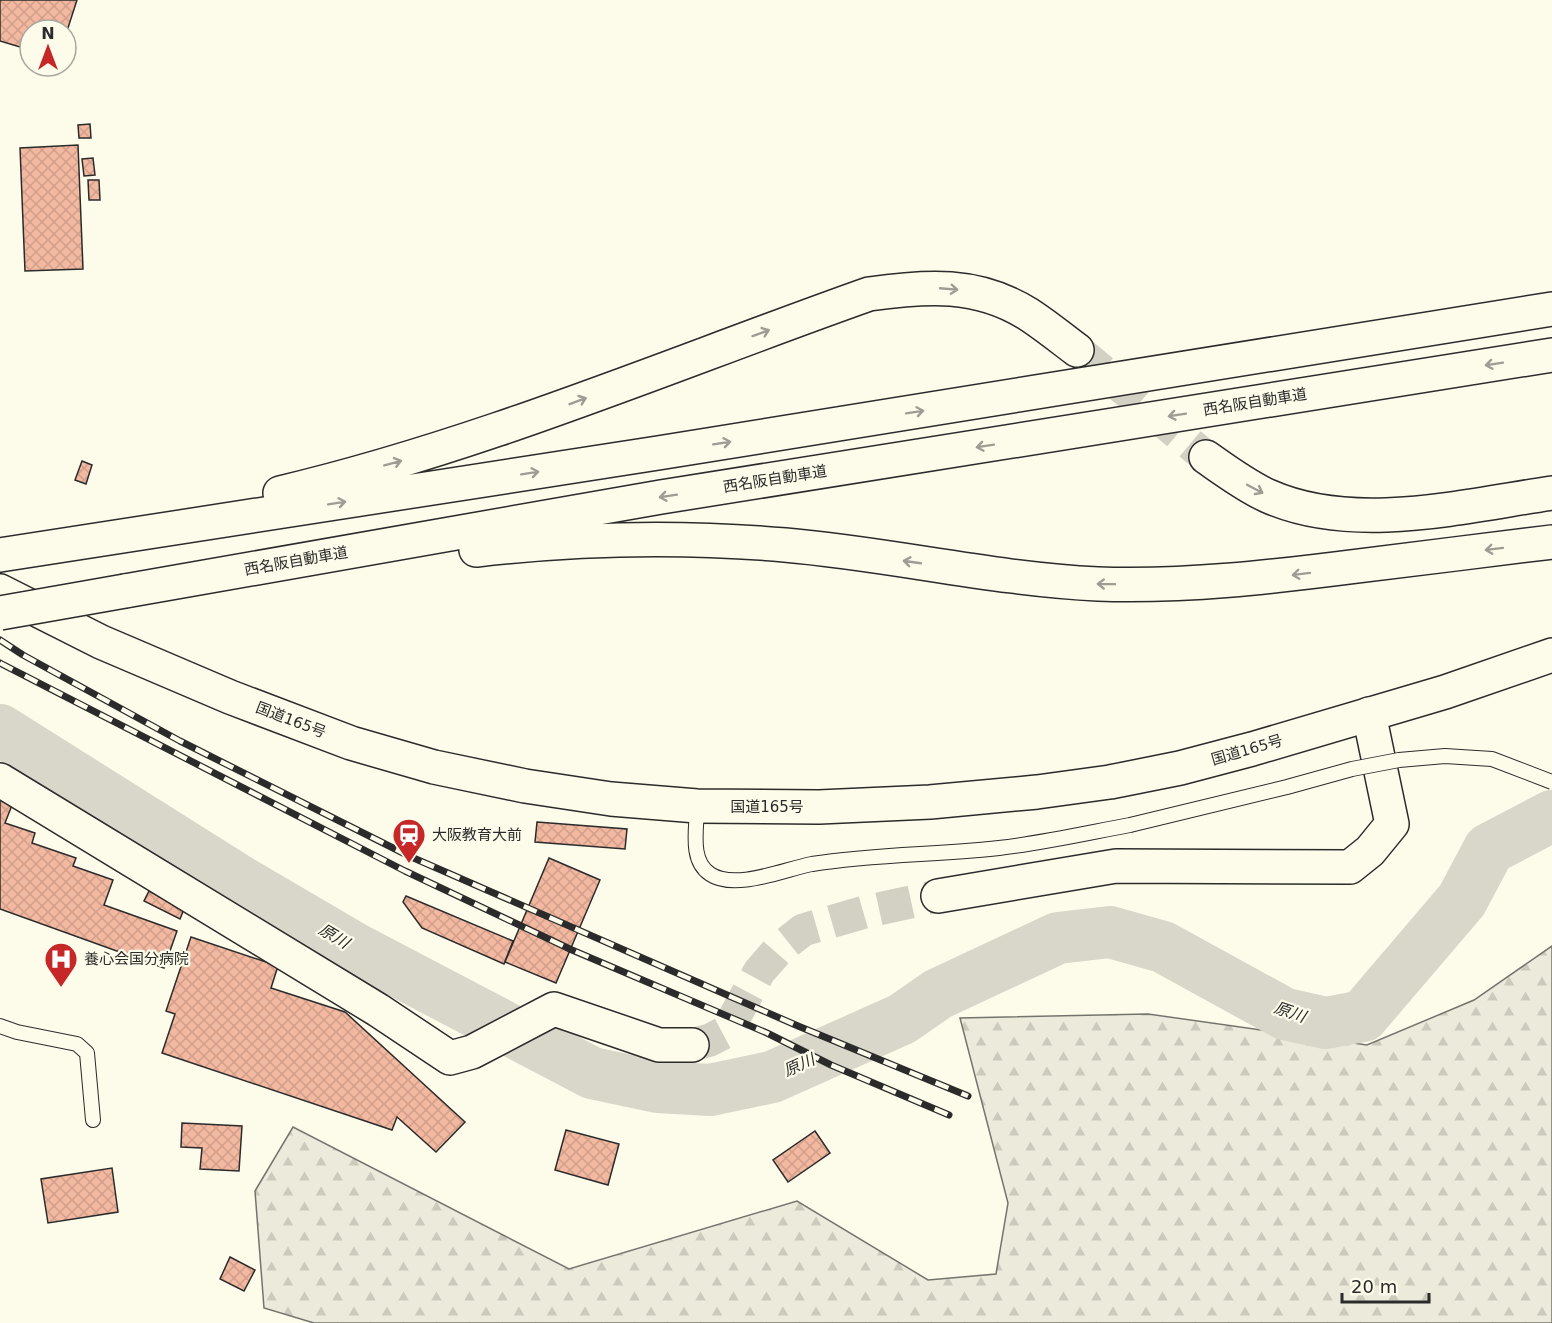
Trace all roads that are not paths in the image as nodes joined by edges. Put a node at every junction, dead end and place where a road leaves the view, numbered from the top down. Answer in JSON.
{"nodes":[{"id":1,"x":1552,"y":309,"type":"edge"},
{"id":2,"x":1077,"y":350,"type":"tunnel mouth"},
{"id":3,"x":1552,"y":355,"type":"edge"},
{"id":4,"x":1206,"y":457,"type":"tunnel mouth"},
{"id":5,"x":1552,"y":493,"type":"edge"},
{"id":6,"x":1552,"y":542,"type":"edge"},
{"id":7,"x":51,"y":547,"type":"junction"},
{"id":8,"x":0,"y":555,"type":"edge"},
{"id":9,"x":0,"y":591,"type":"edge"},
{"id":10,"x":125,"y":591,"type":"junction"},
{"id":11,"x":0,"y":613,"type":"edge"},
{"id":12,"x":1552,"y":655,"type":"edge"},
{"id":13,"x":1368,"y":714,"type":"junction"},
{"id":14,"x":0,"y":780,"type":"edge"},
{"id":15,"x":1552,"y":782,"type":"edge"},
{"id":16,"x":697,"y":806,"type":"junction"},
{"id":17,"x":938,"y":896,"type":"tunnel mouth"},
{"id":18,"x":0,"y":1026,"type":"edge"},
{"id":19,"x":692,"y":1045,"type":"tunnel mouth"},
{"id":20,"x":93,"y":1120,"type":"dead end"}],
"edges":[{"from":7,"to":1,"type":"main road","one_way":true},
{"from":7,"to":2,"type":"main road","one_way":true},
{"from":3,"to":10,"type":"main road","name":"西名阪自動車道","one_way":true},
{"from":4,"to":5,"type":"main road","one_way":true},
{"from":6,"to":10,"type":"main road","one_way":true},
{"from":7,"to":8,"type":"main road"},
{"from":9,"to":16,"type":"main road","name":"国道165号"},
{"from":10,"to":11,"type":"main road","name":"西名阪自動車道","bridge":true},
{"from":12,"to":13,"type":"main road","name":"国道165号"},
{"from":13,"to":16,"type":"main road","name":"国道165号"},
{"from":13,"to":17,"type":"main road"},
{"from":14,"to":19,"type":"main road"},
{"from":15,"to":16,"type":"lane","bridge":true},
{"from":18,"to":20,"type":"lane"}]}
